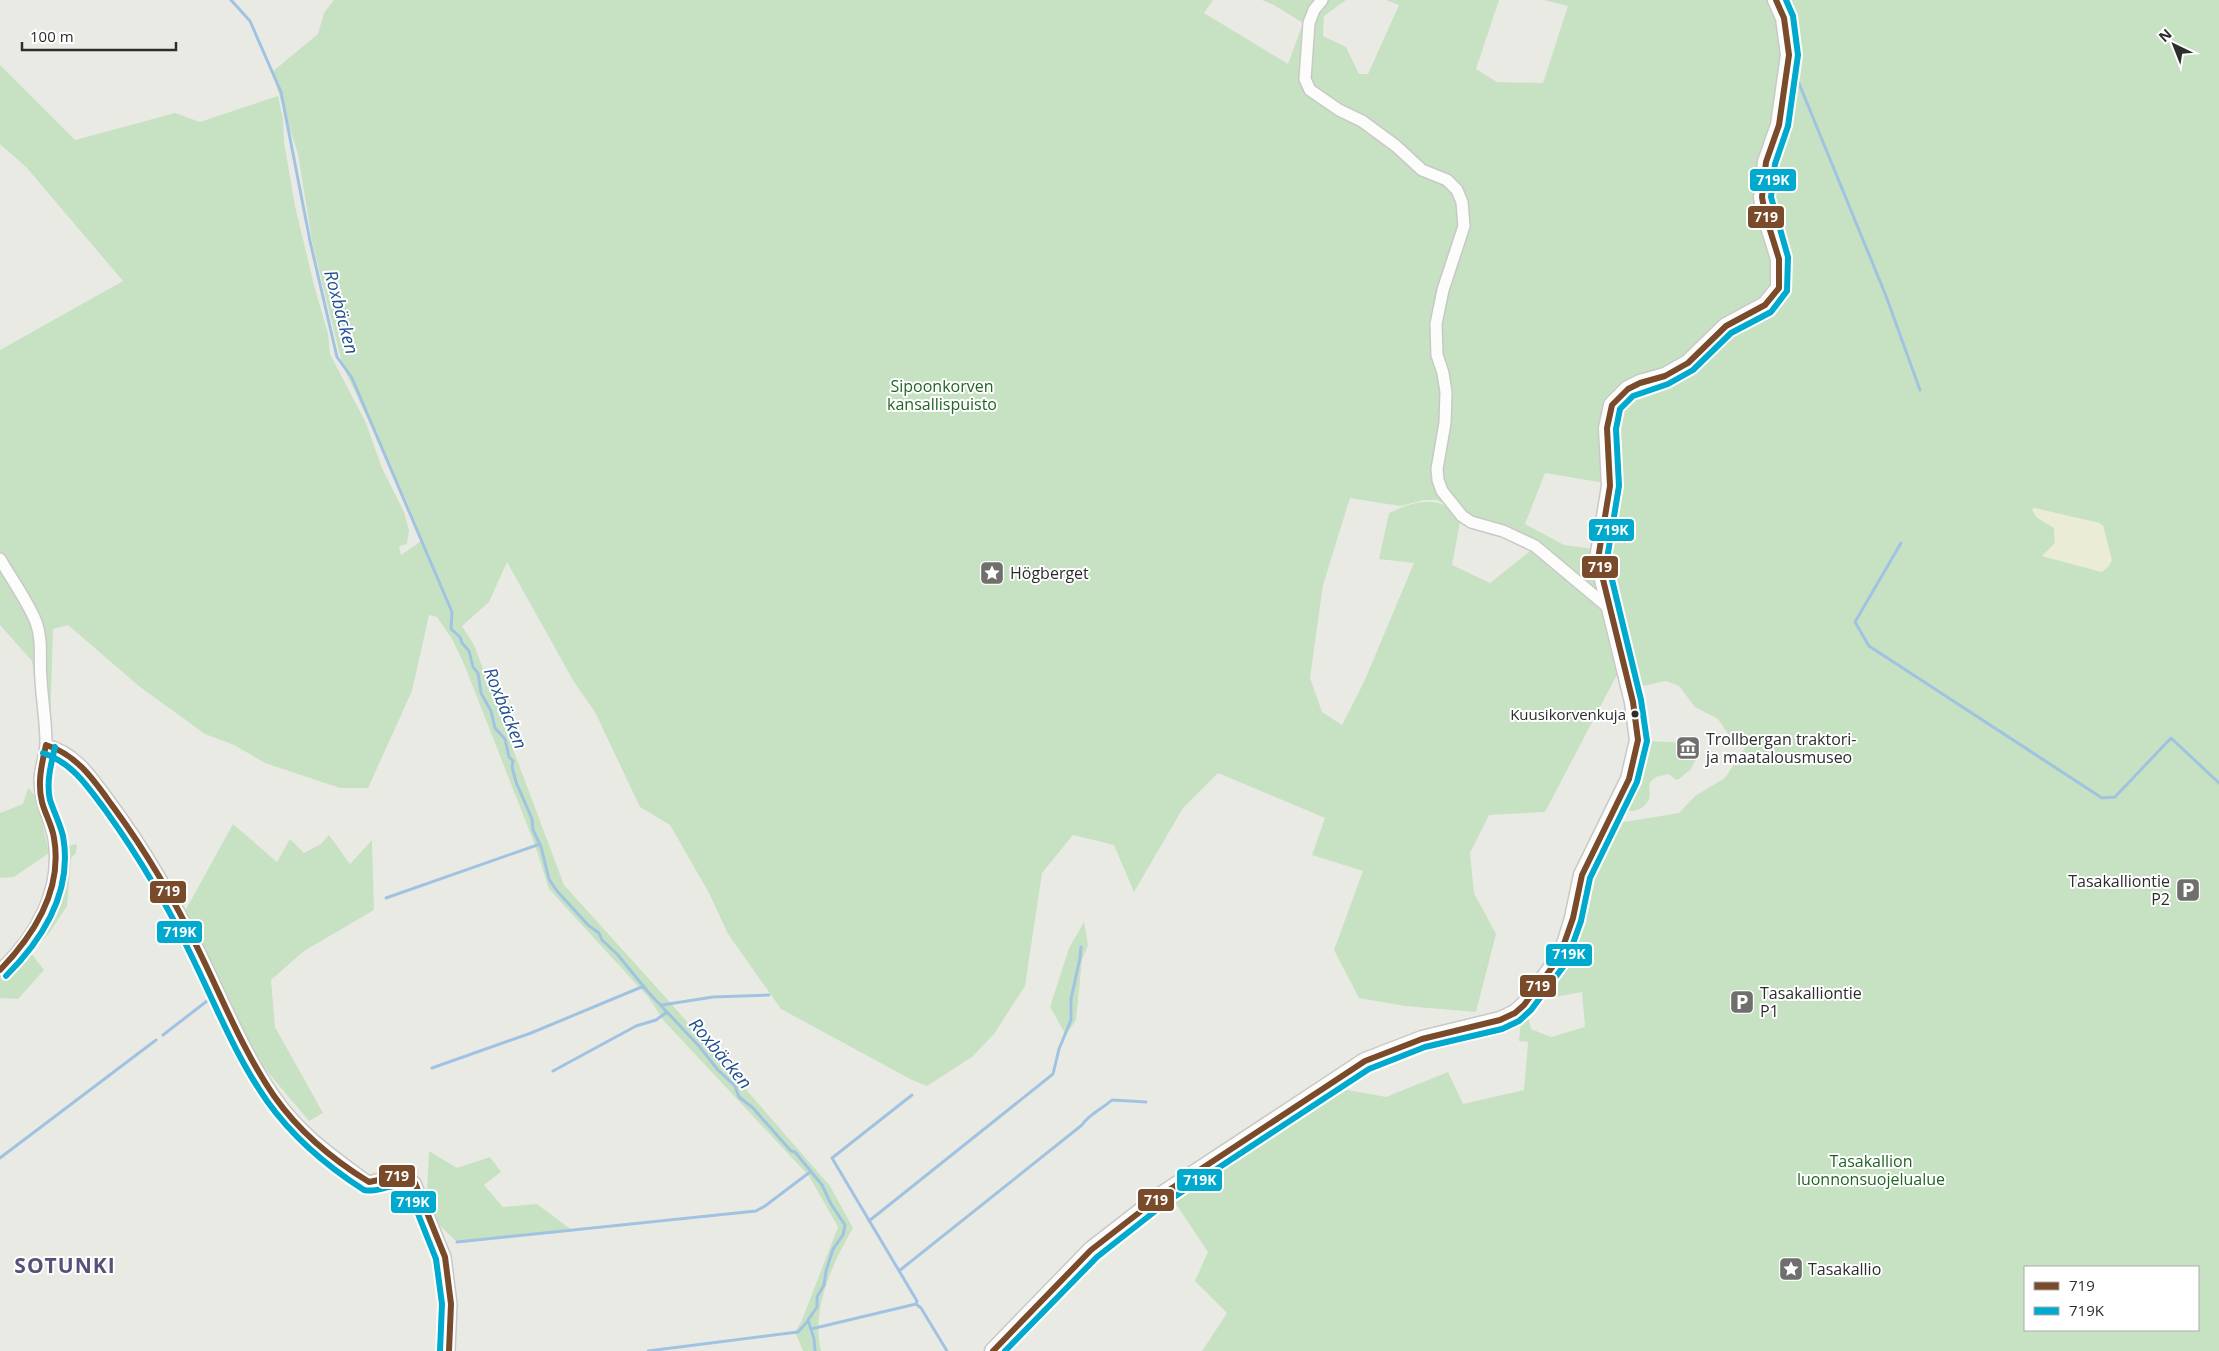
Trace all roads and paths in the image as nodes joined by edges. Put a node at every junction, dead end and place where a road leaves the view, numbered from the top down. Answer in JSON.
{"nodes":[{"id":1,"x":1322,"y":0,"type":"edge"},
{"id":2,"x":1776,"y":0,"type":"edge"},
{"id":3,"x":0,"y":559,"type":"edge"},
{"id":4,"x":1609,"y":608,"type":"junction"},
{"id":5,"x":46,"y":745,"type":"junction"},
{"id":6,"x":0,"y":970,"type":"edge"},
{"id":7,"x":449,"y":1351,"type":"edge"},
{"id":8,"x":993,"y":1351,"type":"edge"}],
"edges":[{"from":1,"to":4,"type":"street"},
{"from":2,"to":4,"type":"street"},
{"from":3,"to":5,"type":"street"},
{"from":4,"to":8,"type":"street"},
{"from":5,"to":6,"type":"street"},
{"from":5,"to":7,"type":"street"}]}
